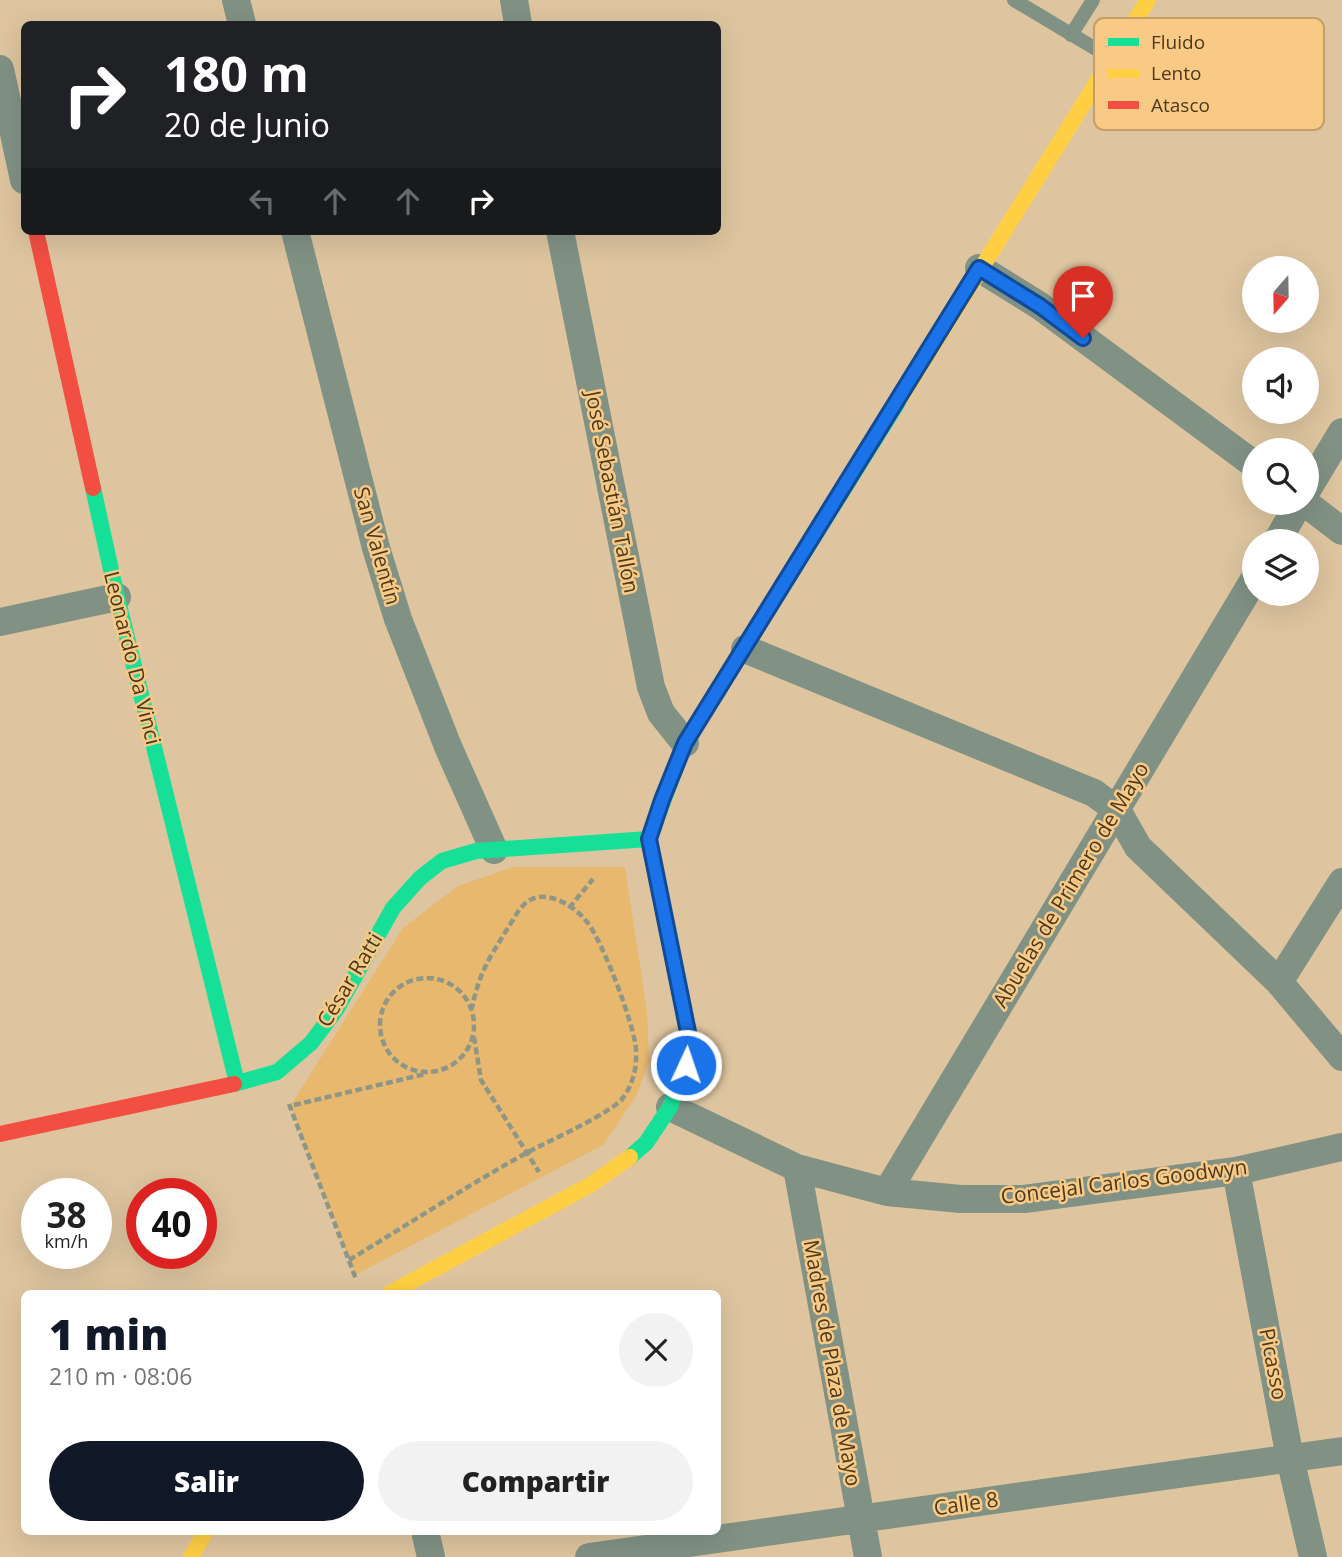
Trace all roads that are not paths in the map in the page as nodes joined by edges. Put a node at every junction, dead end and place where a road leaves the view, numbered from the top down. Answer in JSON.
{"nodes":[{"id":1,"x":236,"y":0,"type":"edge"},
{"id":2,"x":514,"y":0,"type":"edge"},
{"id":3,"x":1014,"y":0,"type":"edge"},
{"id":4,"x":1093,"y":0,"type":"edge"},
{"id":5,"x":1148,"y":0,"type":"edge"},
{"id":6,"x":1137,"y":18,"type":"edge"},
{"id":7,"x":241,"y":21,"type":"edge"},
{"id":8,"x":518,"y":21,"type":"edge"},
{"id":9,"x":1071,"y":35,"type":"junction"},
{"id":10,"x":1094,"y":48,"type":"edge"},
{"id":11,"x":0,"y":69,"type":"edge"},
{"id":12,"x":1094,"y":87,"type":"edge"},
{"id":13,"x":21,"y":166,"type":"edge"},
{"id":14,"x":37,"y":235,"type":"edge"},
{"id":15,"x":296,"y":235,"type":"edge"},
{"id":16,"x":561,"y":235,"type":"edge"},
{"id":17,"x":979,"y":268,"type":"junction"},
{"id":18,"x":1342,"y":432,"type":"edge"},
{"id":19,"x":1242,"y":455,"type":"edge"},
{"id":20,"x":1319,"y":470,"type":"edge"},
{"id":21,"x":1319,"y":514,"type":"edge"},
{"id":22,"x":1342,"y":531,"type":"edge"},
{"id":23,"x":117,"y":597,"type":"junction"},
{"id":24,"x":1242,"y":600,"type":"edge"},
{"id":25,"x":0,"y":622,"type":"edge"},
{"id":26,"x":745,"y":649,"type":"junction"},
{"id":27,"x":685,"y":743,"type":"junction"},
{"id":28,"x":1116,"y":810,"type":"junction"},
{"id":29,"x":649,"y":839,"type":"junction"},
{"id":30,"x":494,"y":850,"type":"junction"},
{"id":31,"x":1342,"y":883,"type":"edge"},
{"id":32,"x":1279,"y":982,"type":"junction"},
{"id":33,"x":1342,"y":1057,"type":"edge"},
{"id":34,"x":237,"y":1083,"type":"junction"},
{"id":35,"x":670,"y":1107,"type":"junction"},
{"id":36,"x":0,"y":1134,"type":"edge"},
{"id":37,"x":1342,"y":1147,"type":"edge"},
{"id":38,"x":797,"y":1168,"type":"junction"},
{"id":39,"x":1236,"y":1171,"type":"junction"},
{"id":40,"x":887,"y":1192,"type":"junction"},
{"id":41,"x":396,"y":1290,"type":"edge"},
{"id":42,"x":1342,"y":1451,"type":"edge"},
{"id":43,"x":1290,"y":1458,"type":"junction"},
{"id":44,"x":861,"y":1519,"type":"junction"},
{"id":45,"x":204,"y":1535,"type":"edge"},
{"id":46,"x":426,"y":1535,"type":"edge"},
{"id":47,"x":191,"y":1557,"type":"edge"},
{"id":48,"x":431,"y":1557,"type":"edge"},
{"id":49,"x":589,"y":1557,"type":"edge"},
{"id":50,"x":868,"y":1557,"type":"edge"},
{"id":51,"x":1313,"y":1557,"type":"edge"}],
"edges":[{"from":1,"to":7,"type":"street"},
{"from":2,"to":8,"type":"street"},
{"from":3,"to":9,"type":"lane"},
{"from":4,"to":9,"type":"lane"},
{"from":5,"to":6,"type":"street"},
{"from":9,"to":10,"type":"lane"},
{"from":11,"to":13,"type":"street"},
{"from":12,"to":17,"type":"street"},
{"from":14,"to":23,"type":"street","name":"Leonardo Da Vinci"},
{"from":15,"to":30,"type":"street","name":"San Valentín"},
{"from":16,"to":27,"type":"street","name":"José Sebastián Tallón"},
{"from":17,"to":19,"type":"street"},
{"from":17,"to":26,"type":"street"},
{"from":18,"to":20,"type":"street"},
{"from":21,"to":22,"type":"street"},
{"from":23,"to":25,"type":"street"},
{"from":23,"to":34,"type":"street","name":"Leonardo Da Vinci"},
{"from":24,"to":28,"type":"street","name":"Abuelas de Primero de Mayo"},
{"from":26,"to":27,"type":"street"},
{"from":26,"to":28,"type":"street"},
{"from":27,"to":29,"type":"street"},
{"from":28,"to":32,"type":"street"},
{"from":28,"to":40,"type":"street","name":"Abuelas de Primero de Mayo"},
{"from":29,"to":30,"type":"street","name":"César Ratti"},
{"from":29,"to":35,"type":"street"},
{"from":30,"to":34,"type":"street","name":"César Ratti"},
{"from":31,"to":32,"type":"street"},
{"from":32,"to":33,"type":"street"},
{"from":34,"to":36,"type":"street","name":"César Ratti"},
{"from":35,"to":38,"type":"street","name":"Concejal Carlos Goodwyn"},
{"from":35,"to":41,"type":"street"},
{"from":37,"to":39,"type":"street","name":"Concejal Carlos Goodwyn"},
{"from":38,"to":40,"type":"street","name":"Concejal Carlos Goodwyn"},
{"from":38,"to":44,"type":"street","name":"Madres de Plaza de Mayo"},
{"from":39,"to":40,"type":"street","name":"Concejal Carlos Goodwyn"},
{"from":39,"to":43,"type":"street","name":"Picasso"},
{"from":42,"to":43,"type":"street","name":"Calle 8"},
{"from":43,"to":44,"type":"street","name":"Calle 8"},
{"from":43,"to":51,"type":"street","name":"Picasso"},
{"from":44,"to":49,"type":"street","name":"Calle 8"},
{"from":44,"to":50,"type":"street","name":"Madres de Plaza de Mayo"},
{"from":45,"to":47,"type":"street"},
{"from":46,"to":48,"type":"street"}]}
